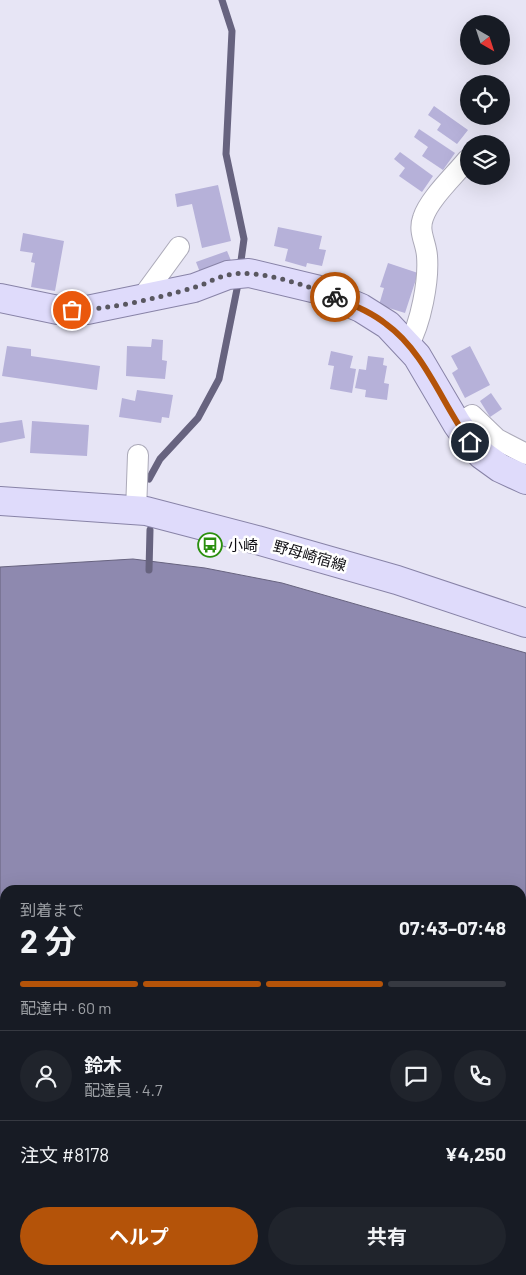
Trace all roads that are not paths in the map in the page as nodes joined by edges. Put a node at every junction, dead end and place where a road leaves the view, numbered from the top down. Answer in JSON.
{"nodes":[{"id":1,"x":460,"y":169,"type":"edge"},
{"id":2,"x":179,"y":247,"type":"dead end"},
{"id":3,"x":0,"y":298,"type":"edge"},
{"id":4,"x":141,"y":300,"type":"junction"},
{"id":5,"x":408,"y":346,"type":"junction"},
{"id":6,"x":457,"y":424,"type":"junction"},
{"id":7,"x":526,"y":454,"type":"edge"},
{"id":8,"x":138,"y":455,"type":"dead end"},
{"id":9,"x":526,"y":480,"type":"edge"},
{"id":10,"x":0,"y":502,"type":"edge"},
{"id":11,"x":136,"y":511,"type":"junction"},
{"id":12,"x":526,"y":623,"type":"edge"}],
"edges":[{"from":1,"to":5,"type":"street"},
{"from":2,"to":4,"type":"street"},
{"from":3,"to":4,"type":"main road"},
{"from":4,"to":5,"type":"main road"},
{"from":5,"to":6,"type":"main road"},
{"from":6,"to":7,"type":"street"},
{"from":6,"to":9,"type":"main road"},
{"from":8,"to":11,"type":"street"},
{"from":10,"to":11,"type":"main road","name":"野母崎宿線"},
{"from":11,"to":12,"type":"main road","name":"野母崎宿線"}]}
